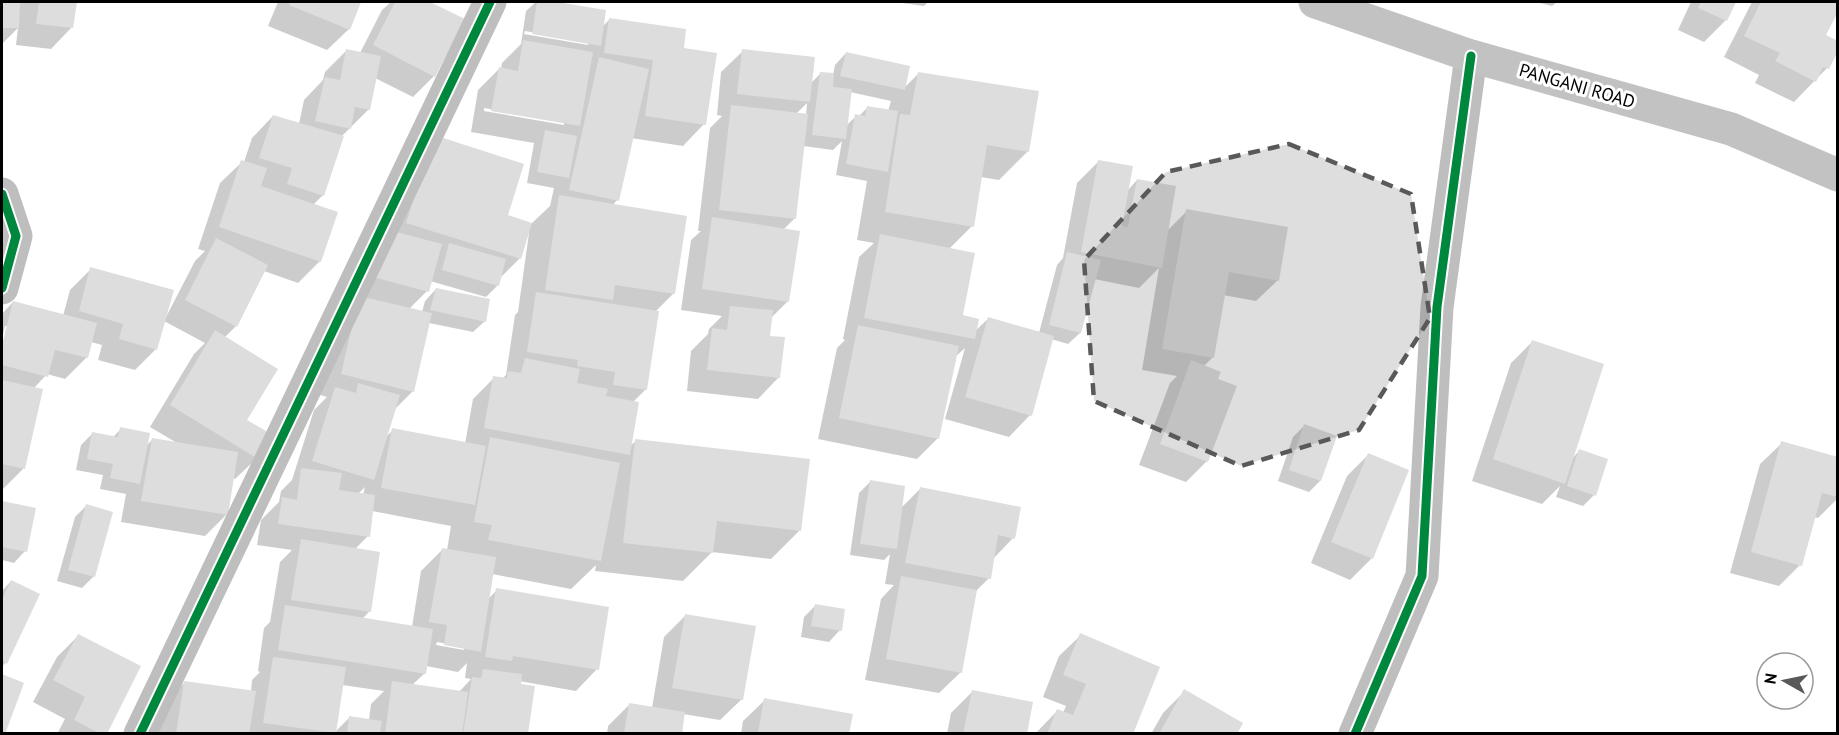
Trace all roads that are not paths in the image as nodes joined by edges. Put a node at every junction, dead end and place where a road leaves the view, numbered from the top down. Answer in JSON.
{"nodes":[{"id":1,"x":490,"y":2,"type":"edge"},
{"id":2,"x":1315,"y":2,"type":"edge"},
{"id":3,"x":1471,"y":56,"type":"junction"},
{"id":4,"x":1838,"y":175,"type":"edge"},
{"id":5,"x":2,"y":194,"type":"edge"},
{"id":6,"x":2,"y":288,"type":"edge"},
{"id":7,"x":140,"y":734,"type":"edge"},
{"id":8,"x":1355,"y":734,"type":"edge"}],
"edges":[{"from":1,"to":7,"type":"street"},
{"from":2,"to":3,"type":"main road","name":"PANGANI ROAD"},
{"from":3,"to":4,"type":"main road","name":"PANGANI ROAD"},
{"from":3,"to":8,"type":"street"},
{"from":5,"to":6,"type":"street"}]}
